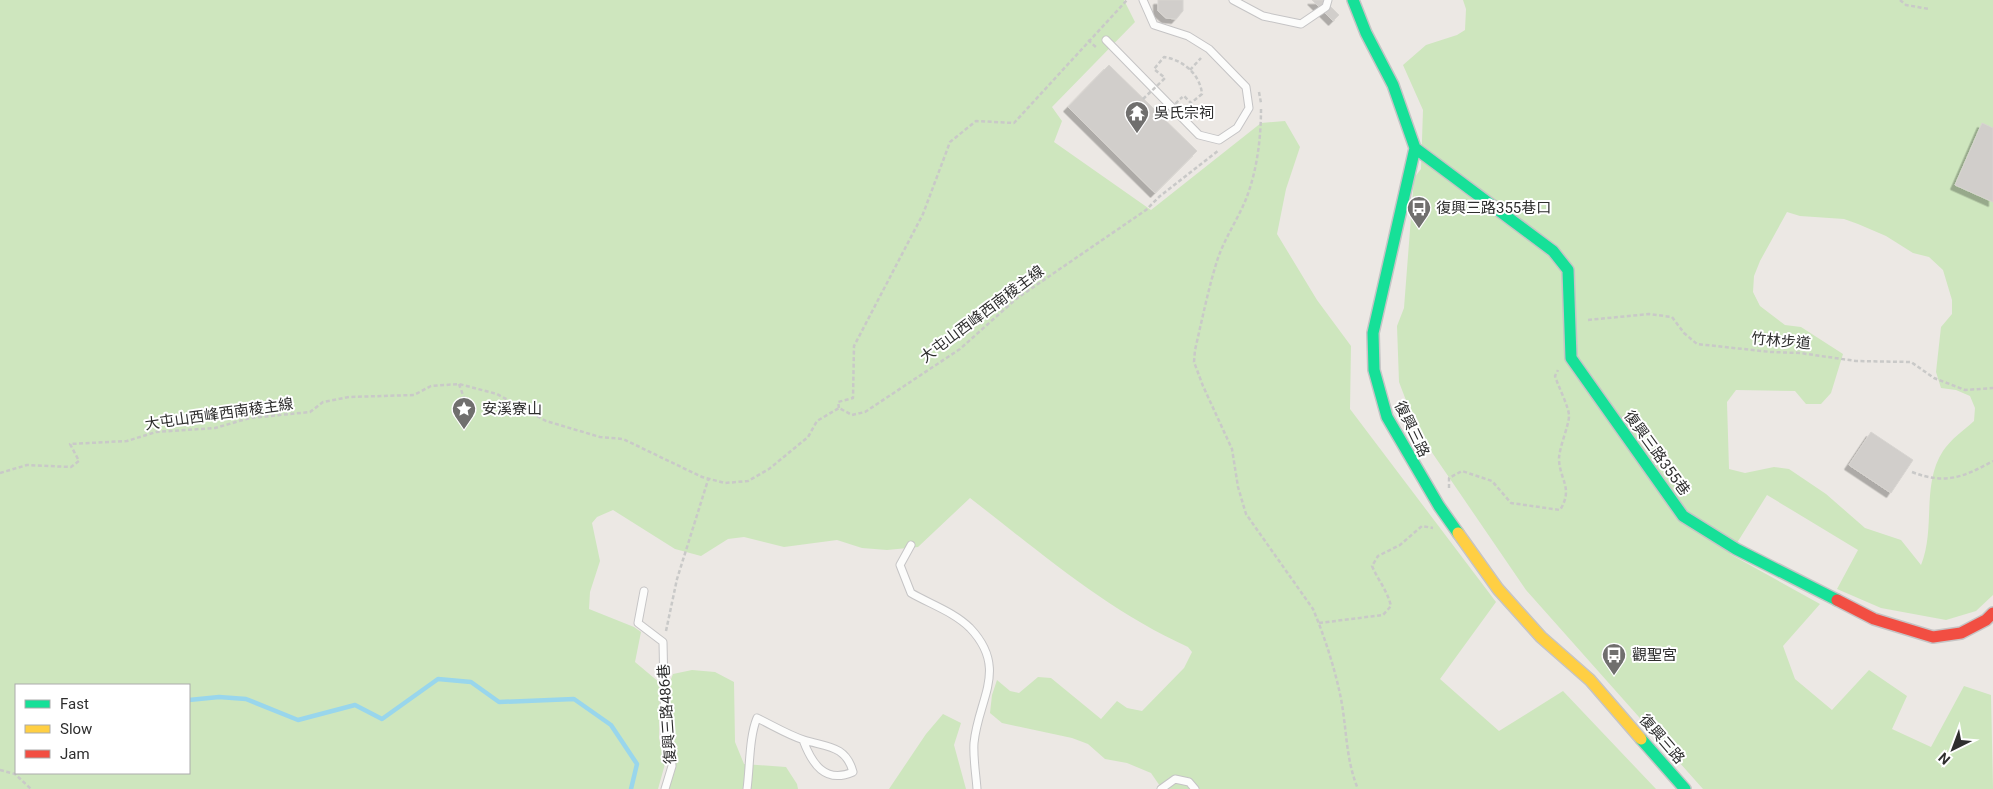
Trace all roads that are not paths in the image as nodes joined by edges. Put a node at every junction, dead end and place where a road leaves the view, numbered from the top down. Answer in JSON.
{"nodes":[{"id":1,"x":1143,"y":0,"type":"edge"},
{"id":2,"x":1233,"y":0,"type":"edge"},
{"id":3,"x":1328,"y":0,"type":"edge"},
{"id":4,"x":1353,"y":0,"type":"edge"},
{"id":5,"x":1106,"y":40,"type":"dead end"},
{"id":6,"x":1415,"y":148,"type":"junction"},
{"id":7,"x":911,"y":545,"type":"dead end"},
{"id":8,"x":644,"y":592,"type":"dead end"},
{"id":9,"x":1993,"y":613,"type":"edge"},
{"id":10,"x":803,"y":740,"type":"junction"},
{"id":11,"x":665,"y":789,"type":"edge"},
{"id":12,"x":747,"y":789,"type":"edge"},
{"id":13,"x":977,"y":789,"type":"edge"},
{"id":14,"x":1161,"y":789,"type":"edge"},
{"id":15,"x":1196,"y":789,"type":"edge"},
{"id":16,"x":1685,"y":789,"type":"edge"}],
"edges":[{"from":1,"to":5,"type":"lane"},
{"from":2,"to":3,"type":"lane"},
{"from":4,"to":6,"type":"street"},
{"from":6,"to":9,"type":"street","name":"復興三路355巷"},
{"from":6,"to":16,"type":"street","name":"復興三路"},
{"from":7,"to":13,"type":"lane"},
{"from":8,"to":11,"type":"lane","name":"復興三路486巷"},
{"from":10,"to":10,"type":"lane"},
{"from":10,"to":12,"type":"lane"},
{"from":14,"to":15,"type":"lane"}]}
